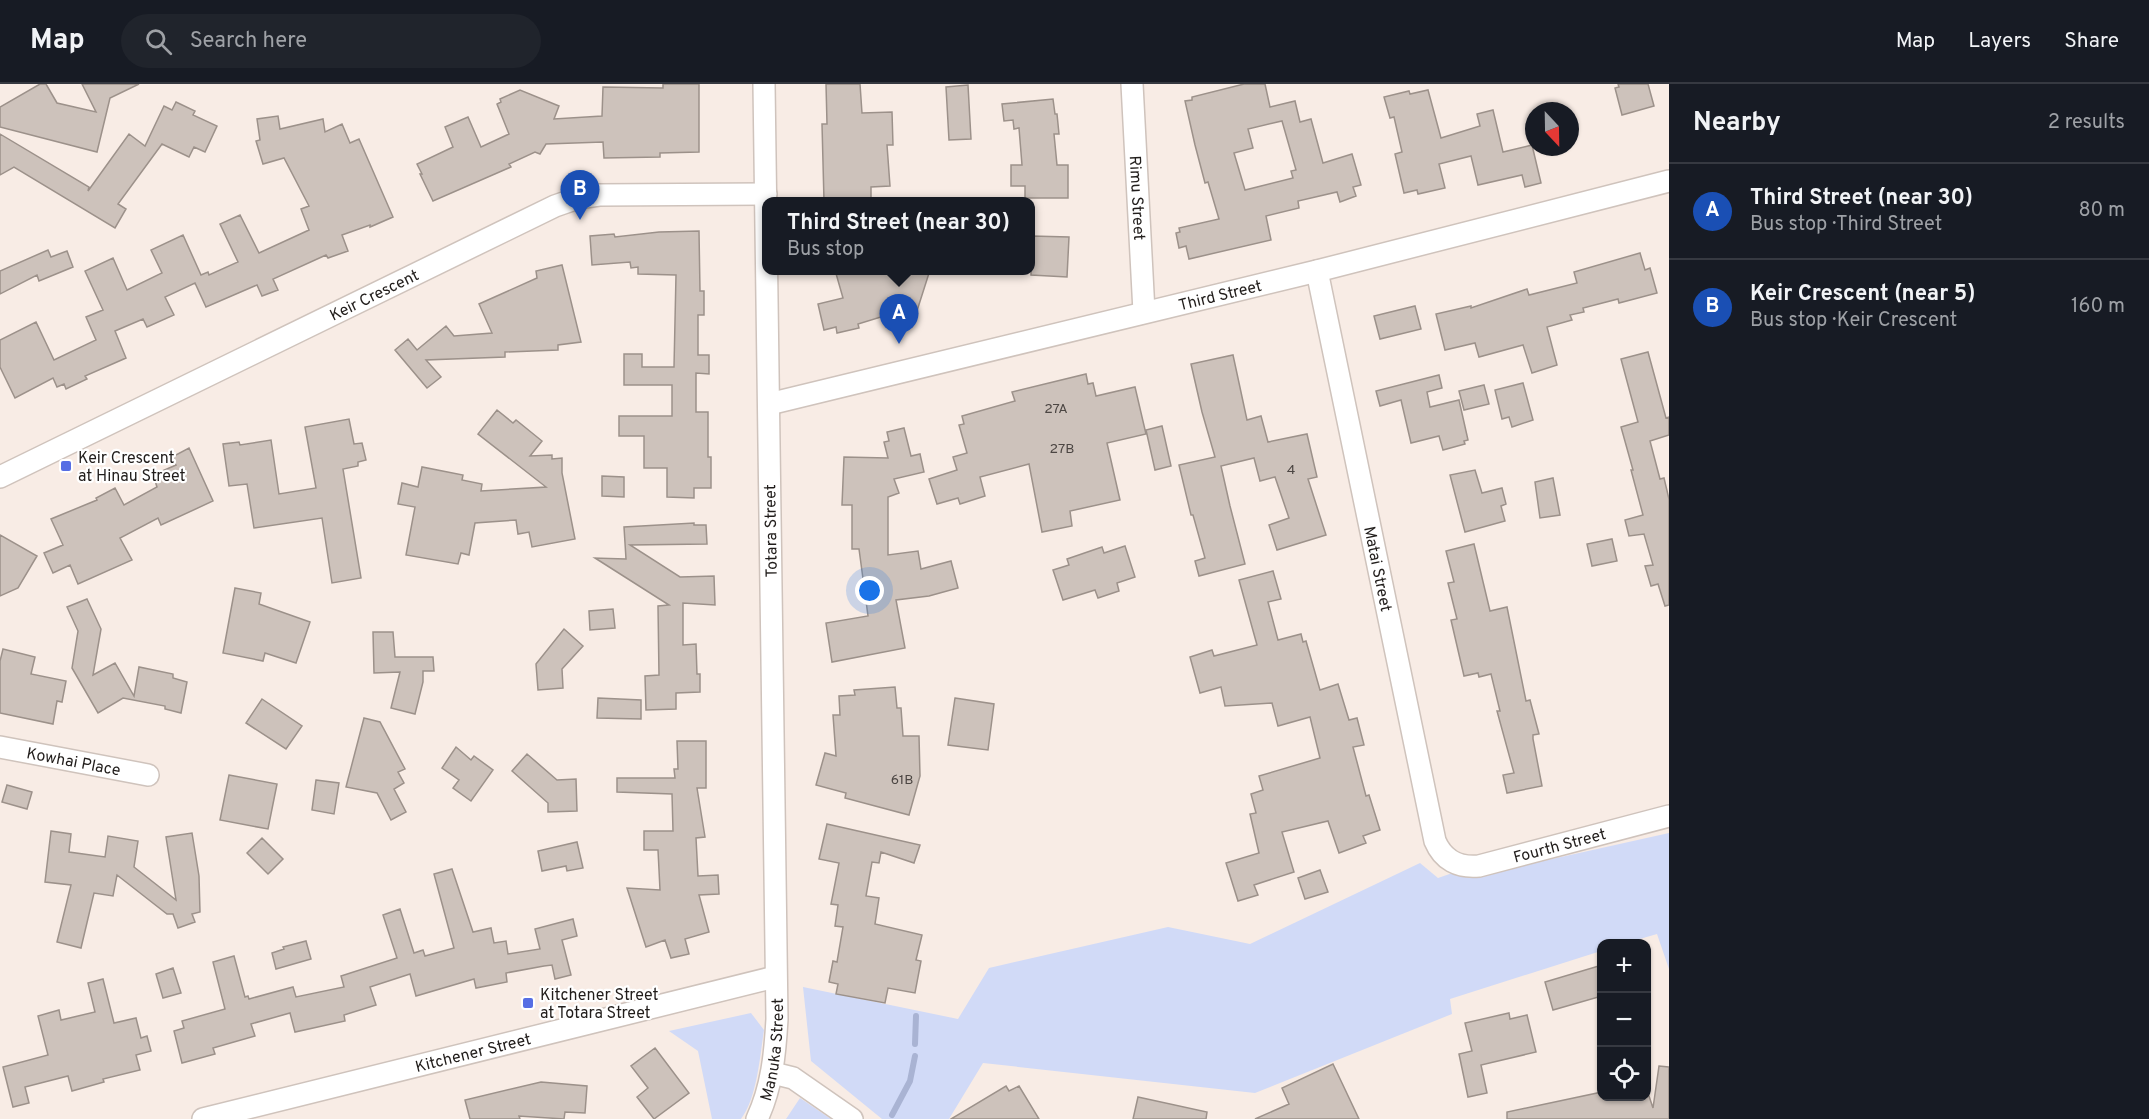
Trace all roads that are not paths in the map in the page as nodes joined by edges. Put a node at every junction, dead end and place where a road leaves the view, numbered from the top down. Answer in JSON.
{"nodes":[{"id":1,"x":764,"y":84,"type":"edge"},
{"id":2,"x":1132,"y":84,"type":"edge"},
{"id":3,"x":1669,"y":181,"type":"edge"},
{"id":4,"x":766,"y":194,"type":"junction"},
{"id":5,"x":766,"y":197,"type":"edge"},
{"id":6,"x":1317,"y":271,"type":"junction"},
{"id":7,"x":767,"y":275,"type":"edge"},
{"id":8,"x":1144,"y":312,"type":"junction"},
{"id":9,"x":769,"y":404,"type":"junction"},
{"id":10,"x":2,"y":470,"type":"edge"},
{"id":11,"x":0,"y":747,"type":"edge"},
{"id":12,"x":148,"y":775,"type":"dead end"},
{"id":13,"x":1669,"y":816,"type":"edge"},
{"id":14,"x":1450,"y":861,"type":"joint"},
{"id":15,"x":776,"y":977,"type":"junction"},
{"id":16,"x":772,"y":1073,"type":"junction"},
{"id":17,"x":203,"y":1119,"type":"edge"},
{"id":18,"x":757,"y":1119,"type":"edge"},
{"id":19,"x":852,"y":1119,"type":"edge"}],
"edges":[{"from":1,"to":4,"type":"street","name":"Totara Street"},
{"from":2,"to":8,"type":"street","name":"Rimu Street"},
{"from":3,"to":6,"type":"street","name":"Third Street"},
{"from":4,"to":5,"type":"street","name":"Totara Street"},
{"from":4,"to":10,"type":"street","name":"Keir Crescent"},
{"from":6,"to":8,"type":"street","name":"Third Street"},
{"from":6,"to":14,"type":"street","name":"Matai Street"},
{"from":7,"to":9,"type":"street","name":"Totara Street"},
{"from":8,"to":9,"type":"street","name":"Third Street"},
{"from":9,"to":15,"type":"street","name":"Totara Street"},
{"from":11,"to":12,"type":"street","name":"Kowhai Place"},
{"from":13,"to":14,"type":"street","name":"Fourth Street"},
{"from":15,"to":16,"type":"street","name":"Manuka Street"},
{"from":15,"to":17,"type":"street","name":"Kitchener Street"},
{"from":16,"to":18,"type":"street","name":"Manuka Street"},
{"from":16,"to":19,"type":"street"}]}
